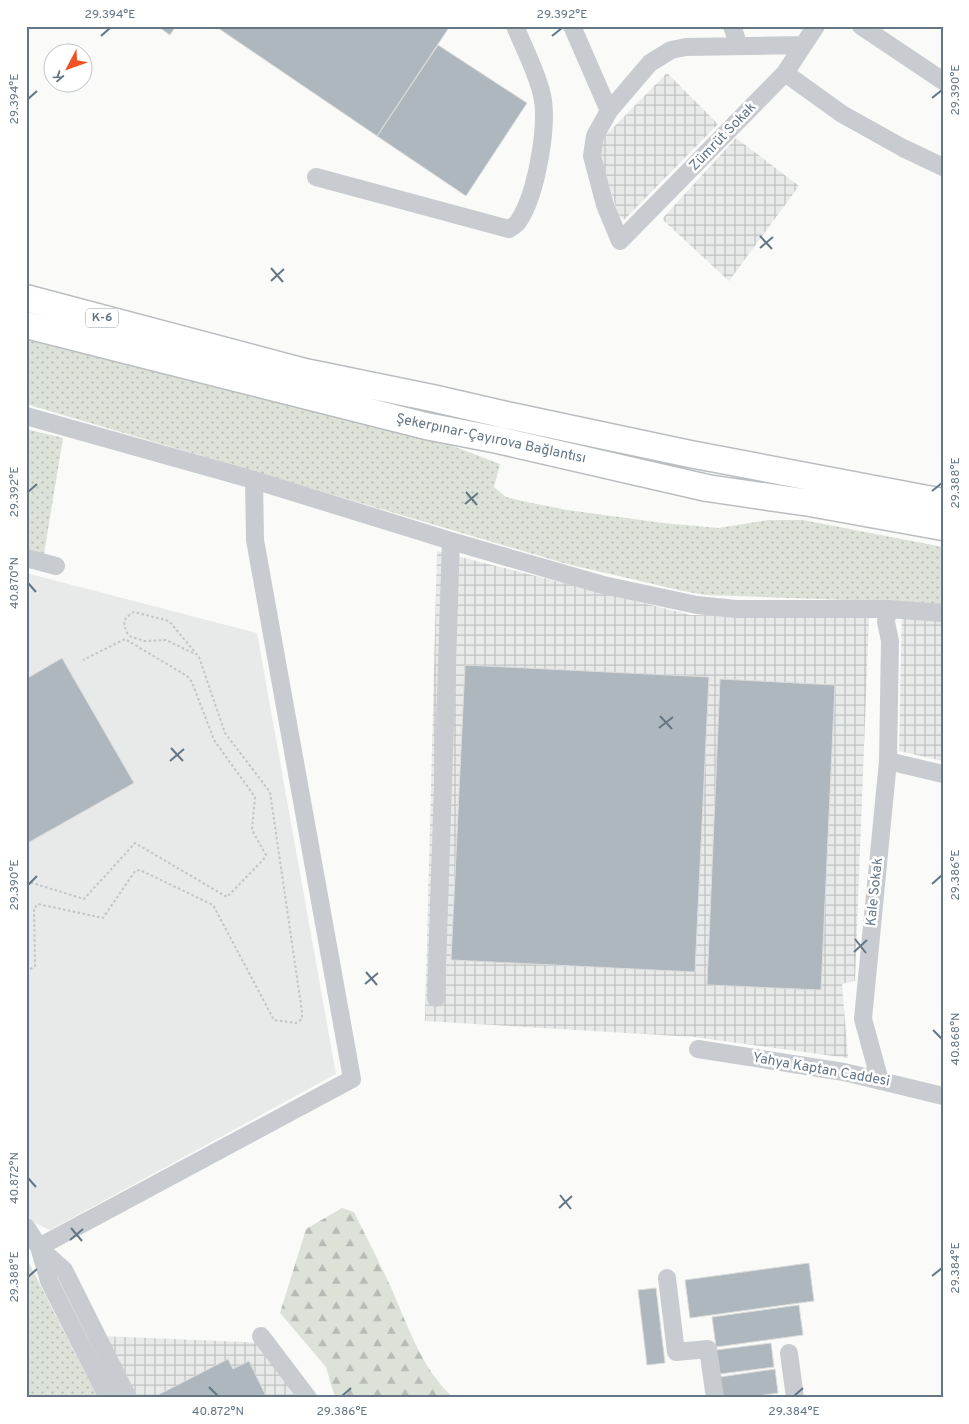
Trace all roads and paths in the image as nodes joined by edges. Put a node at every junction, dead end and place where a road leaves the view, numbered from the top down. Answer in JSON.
{"nodes":[{"id":1,"x":515,"y":26,"type":"edge"},
{"id":2,"x":572,"y":26,"type":"edge"},
{"id":3,"x":732,"y":26,"type":"edge"},
{"id":4,"x":816,"y":26,"type":"edge"},
{"id":5,"x":861,"y":26,"type":"edge"},
{"id":6,"x":803,"y":45,"type":"junction"},
{"id":7,"x":739,"y":46,"type":"junction"},
{"id":8,"x":785,"y":73,"type":"junction"},
{"id":9,"x":943,"y":81,"type":"edge"},
{"id":10,"x":609,"y":112,"type":"junction"},
{"id":11,"x":943,"y":167,"type":"edge"},
{"id":12,"x":316,"y":177,"type":"dead end"},
{"id":13,"x":26,"y":298,"type":"edge"},
{"id":14,"x":26,"y":306,"type":"edge"},
{"id":15,"x":32,"y":328,"type":"edge"},
{"id":16,"x":178,"y":339,"type":"junction"},
{"id":17,"x":26,"y":416,"type":"edge"},
{"id":18,"x":254,"y":480,"type":"junction"},
{"id":19,"x":943,"y":502,"type":"edge"},
{"id":20,"x":943,"y":527,"type":"edge"},
{"id":21,"x":451,"y":541,"type":"junction"},
{"id":22,"x":26,"y":558,"type":"edge"},
{"id":23,"x":56,"y":566,"type":"dead end"},
{"id":24,"x":888,"y":609,"type":"junction"},
{"id":25,"x":943,"y":613,"type":"edge"},
{"id":26,"x":195,"y":654,"type":"junction"},
{"id":27,"x":83,"y":660,"type":"dead end"},
{"id":28,"x":888,"y":761,"type":"junction"},
{"id":29,"x":943,"y":774,"type":"edge"},
{"id":30,"x":26,"y":881,"type":"edge"},
{"id":31,"x":26,"y":972,"type":"edge"},
{"id":32,"x":436,"y":998,"type":"dead end"},
{"id":33,"x":698,"y":1049,"type":"dead end"},
{"id":34,"x":880,"y":1081,"type":"junction"},
{"id":35,"x":943,"y":1096,"type":"edge"},
{"id":36,"x":26,"y":1227,"type":"edge"},
{"id":37,"x":39,"y":1248,"type":"junction"},
{"id":38,"x":668,"y":1278,"type":"dead end"},
{"id":39,"x":260,"y":1336,"type":"dead end"},
{"id":40,"x":789,"y":1353,"type":"dead end"},
{"id":41,"x":795,"y":1397,"type":"edge"},
{"id":42,"x":108,"y":1398,"type":"edge"},
{"id":43,"x":128,"y":1398,"type":"edge"},
{"id":44,"x":308,"y":1398,"type":"edge"},
{"id":45,"x":715,"y":1398,"type":"edge"},
{"id":46,"x":790,"y":1398,"type":"edge"}],
"edges":[{"from":1,"to":12,"type":"street"},
{"from":2,"to":10,"type":"street"},
{"from":3,"to":7,"type":"street"},
{"from":4,"to":6,"type":"street","name":"Zümrüt Sokak"},
{"from":5,"to":9,"type":"street"},
{"from":6,"to":7,"type":"street"},
{"from":6,"to":8,"type":"street","name":"Zümrüt Sokak"},
{"from":7,"to":10,"type":"street"},
{"from":8,"to":10,"type":"street","name":"Zümrüt Sokak"},
{"from":8,"to":11,"type":"street"},
{"from":13,"to":16,"type":"highway","number":"K-6"},
{"from":14,"to":16,"type":"highway","number":"K-6"},
{"from":15,"to":20,"type":"highway","name":"Şekerpınar-Çayırova Bağlantısı"},
{"from":16,"to":19,"type":"highway","name":"Şekerpınar-Çayırova Bağlantısı"},
{"from":17,"to":18,"type":"street"},
{"from":18,"to":21,"type":"street"},
{"from":18,"to":37,"type":"street"},
{"from":21,"to":24,"type":"street"},
{"from":21,"to":32,"type":"street"},
{"from":22,"to":23,"type":"street"},
{"from":24,"to":25,"type":"street"},
{"from":24,"to":28,"type":"street","name":"Kale Sokak"},
{"from":26,"to":26,"type":"path"},
{"from":26,"to":31,"type":"path"},
{"from":27,"to":30,"type":"path"},
{"from":28,"to":29,"type":"street"},
{"from":28,"to":34,"type":"street","name":"Kale Sokak"},
{"from":33,"to":34,"type":"street","name":"Yahya Kaptan Caddesi"},
{"from":34,"to":35,"type":"street","name":"Yahya Kaptan Caddesi"},
{"from":36,"to":37,"type":"street"},
{"from":37,"to":42,"type":"street"},
{"from":37,"to":43,"type":"street"},
{"from":38,"to":45,"type":"street"},
{"from":39,"to":44,"type":"street"},
{"from":40,"to":41,"type":"street"},
{"from":41,"to":46,"type":"street"}]}
